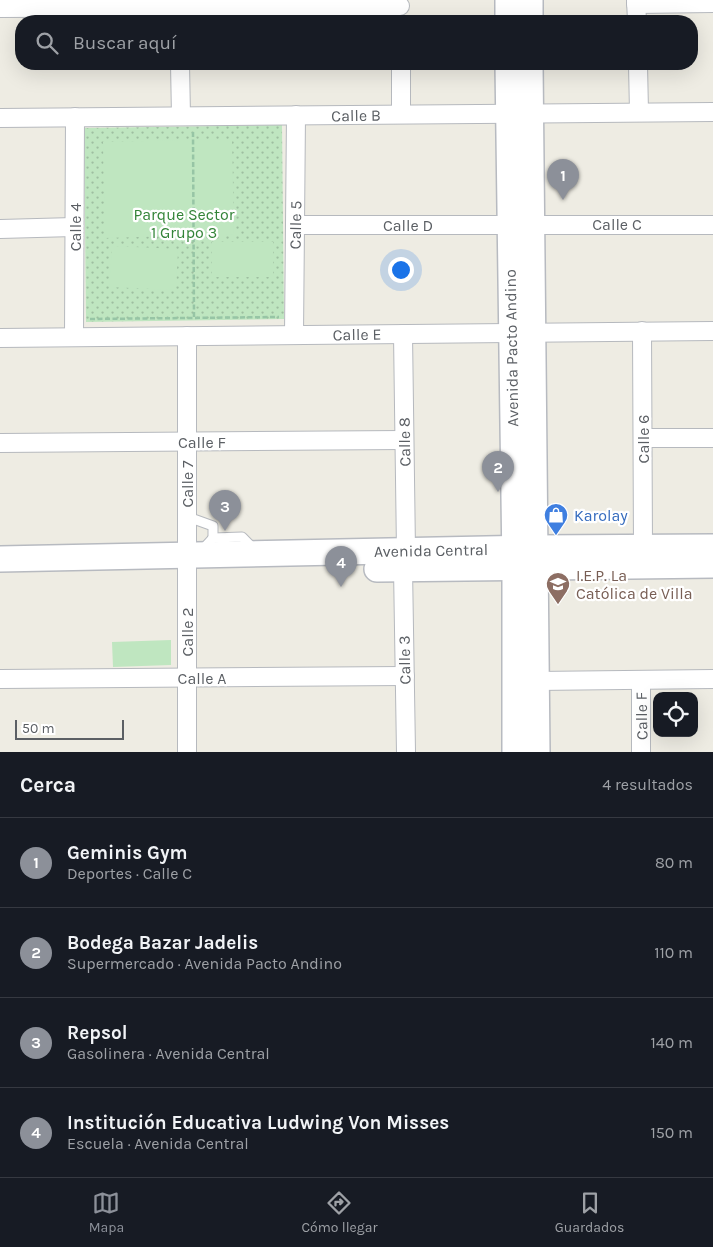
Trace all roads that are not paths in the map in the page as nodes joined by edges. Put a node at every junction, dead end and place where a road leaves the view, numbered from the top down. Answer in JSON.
{"nodes":[{"id":1,"x":508,"y":0,"type":"edge"},
{"id":2,"x":530,"y":0,"type":"edge"},
{"id":3,"x":713,"y":3,"type":"edge"},
{"id":4,"x":0,"y":8,"type":"edge"},
{"id":5,"x":180,"y":9,"type":"edge"},
{"id":6,"x":400,"y":9,"type":"edge"},
{"id":7,"x":636,"y":9,"type":"edge"},
{"id":8,"x":508,"y":15,"type":"edge"},
{"id":9,"x":530,"y":15,"type":"edge"},
{"id":10,"x":181,"y":70,"type":"edge"},
{"id":11,"x":400,"y":70,"type":"edge"},
{"id":12,"x":509,"y":70,"type":"edge"},
{"id":13,"x":529,"y":70,"type":"edge"},
{"id":14,"x":638,"y":70,"type":"edge"},
{"id":15,"x":639,"y":112,"type":"junction"},
{"id":16,"x":713,"y":112,"type":"edge"},
{"id":17,"x":519,"y":113,"type":"junction"},
{"id":18,"x":401,"y":114,"type":"junction"},
{"id":19,"x":296,"y":115,"type":"junction"},
{"id":20,"x":187,"y":116,"type":"junction"},
{"id":21,"x":75,"y":117,"type":"junction"},
{"id":22,"x":0,"y":118,"type":"edge"},
{"id":23,"x":521,"y":224,"type":"junction"},
{"id":24,"x":296,"y":225,"type":"junction"},
{"id":25,"x":713,"y":225,"type":"edge"},
{"id":26,"x":74,"y":227,"type":"junction"},
{"id":27,"x":0,"y":229,"type":"edge"},
{"id":28,"x":192,"y":330,"type":"junction"},
{"id":29,"x":642,"y":331,"type":"junction"},
{"id":30,"x":713,"y":331,"type":"edge"},
{"id":31,"x":522,"y":332,"type":"junction"},
{"id":32,"x":403,"y":334,"type":"junction"},
{"id":33,"x":294,"y":335,"type":"junction"},
{"id":34,"x":74,"y":337,"type":"junction"},
{"id":35,"x":0,"y":338,"type":"edge"},
{"id":36,"x":643,"y":438,"type":"junction"},
{"id":37,"x":713,"y":438,"type":"edge"},
{"id":38,"x":404,"y":440,"type":"junction"},
{"id":39,"x":187,"y":442,"type":"junction"},
{"id":40,"x":0,"y":443,"type":"edge"},
{"id":41,"x":188,"y":516,"type":"junction"},
{"id":42,"x":643,"y":547,"type":"junction"},
{"id":43,"x":713,"y":547,"type":"edge"},
{"id":44,"x":196,"y":555,"type":"junction"},
{"id":45,"x":525,"y":558,"type":"junction"},
{"id":46,"x":0,"y":559,"type":"edge"},
{"id":47,"x":405,"y":560,"type":"junction"},
{"id":48,"x":713,"y":565,"type":"edge"},
{"id":49,"x":0,"y":576,"type":"edge"},
{"id":50,"x":404,"y":676,"type":"junction"},
{"id":51,"x":186,"y":678,"type":"junction"},
{"id":52,"x":0,"y":679,"type":"edge"},
{"id":53,"x":713,"y":679,"type":"edge"},
{"id":54,"x":641,"y":680,"type":"junction"},
{"id":55,"x":536,"y":681,"type":"junction"},
{"id":56,"x":187,"y":752,"type":"edge"},
{"id":57,"x":406,"y":752,"type":"edge"},
{"id":58,"x":514,"y":752,"type":"edge"},
{"id":59,"x":537,"y":752,"type":"edge"},
{"id":60,"x":641,"y":752,"type":"edge"}],
"edges":[{"from":1,"to":8,"type":"street"},
{"from":2,"to":9,"type":"street"},
{"from":3,"to":7,"type":"street"},
{"from":4,"to":5,"type":"street"},
{"from":5,"to":6,"type":"street"},
{"from":10,"to":20,"type":"street"},
{"from":11,"to":18,"type":"street"},
{"from":12,"to":17,"type":"street","name":"Avenida Pacto Andino"},
{"from":13,"to":17,"type":"street","name":"Avenida Pacto Andino"},
{"from":14,"to":15,"type":"street"},
{"from":15,"to":16,"type":"street","name":"Calle B"},
{"from":15,"to":17,"type":"street","name":"Calle B"},
{"from":17,"to":18,"type":"street","name":"Calle B"},
{"from":17,"to":23,"type":"street","name":"Avenida Pacto Andino"},
{"from":18,"to":19,"type":"street","name":"Calle B"},
{"from":19,"to":20,"type":"street","name":"Calle B"},
{"from":19,"to":24,"type":"street","name":"Calle 5"},
{"from":20,"to":21,"type":"street","name":"Calle B"},
{"from":21,"to":22,"type":"street","name":"Calle B"},
{"from":21,"to":26,"type":"street","name":"Calle 4"},
{"from":23,"to":24,"type":"street","name":"Calle D"},
{"from":23,"to":25,"type":"street","name":"Calle C"},
{"from":23,"to":31,"type":"street","name":"Avenida Pacto Andino"},
{"from":24,"to":33,"type":"street","name":"Calle 5"},
{"from":26,"to":27,"type":"street"},
{"from":26,"to":34,"type":"street","name":"Calle 4"},
{"from":28,"to":33,"type":"street","name":"Calle E"},
{"from":28,"to":34,"type":"street","name":"Calle E"},
{"from":28,"to":39,"type":"street","name":"Calle 7"},
{"from":29,"to":30,"type":"street","name":"Calle E"},
{"from":29,"to":31,"type":"street","name":"Calle E"},
{"from":29,"to":36,"type":"street","name":"Calle 6"},
{"from":31,"to":32,"type":"street","name":"Calle E"},
{"from":31,"to":45,"type":"street","name":"Avenida Pacto Andino"},
{"from":32,"to":33,"type":"street","name":"Calle E"},
{"from":32,"to":38,"type":"street","name":"Calle 8"},
{"from":34,"to":35,"type":"street","name":"Calle E"},
{"from":36,"to":37,"type":"street"},
{"from":36,"to":42,"type":"street","name":"Calle 6"},
{"from":38,"to":39,"type":"street","name":"Calle F"},
{"from":38,"to":47,"type":"street","name":"Calle 8"},
{"from":39,"to":40,"type":"street","name":"Calle F"},
{"from":39,"to":41,"type":"street","name":"Calle 7"},
{"from":41,"to":44,"type":"street","name":"Calle 7"},
{"from":41,"to":44,"type":"lane"},
{"from":42,"to":43,"type":"street","name":"Avenida Central"},
{"from":42,"to":45,"type":"street","name":"Avenida Central"},
{"from":44,"to":46,"type":"street","name":"Avenida Central"},
{"from":44,"to":47,"type":"street","name":"Avenida Central"},
{"from":44,"to":47,"type":"street","name":"Avenida Central"},
{"from":44,"to":49,"type":"street","name":"Avenida Central"},
{"from":44,"to":51,"type":"street","name":"Calle 2"},
{"from":45,"to":47,"type":"street","name":"Avenida Central"},
{"from":45,"to":48,"type":"street","name":"Avenida Central"},
{"from":45,"to":55,"type":"street","name":"Avenida Pacto Andino"},
{"from":45,"to":58,"type":"street","name":"Avenida Pacto Andino"},
{"from":47,"to":50,"type":"street","name":"Calle 3"},
{"from":50,"to":51,"type":"street","name":"Calle A"},
{"from":50,"to":57,"type":"street","name":"Calle 3"},
{"from":51,"to":52,"type":"street","name":"Calle A"},
{"from":51,"to":56,"type":"street","name":"Calle 2"},
{"from":53,"to":54,"type":"street"},
{"from":54,"to":55,"type":"street"},
{"from":54,"to":60,"type":"street","name":"Calle F"},
{"from":55,"to":59,"type":"street","name":"Avenida Pacto Andino"}]}
